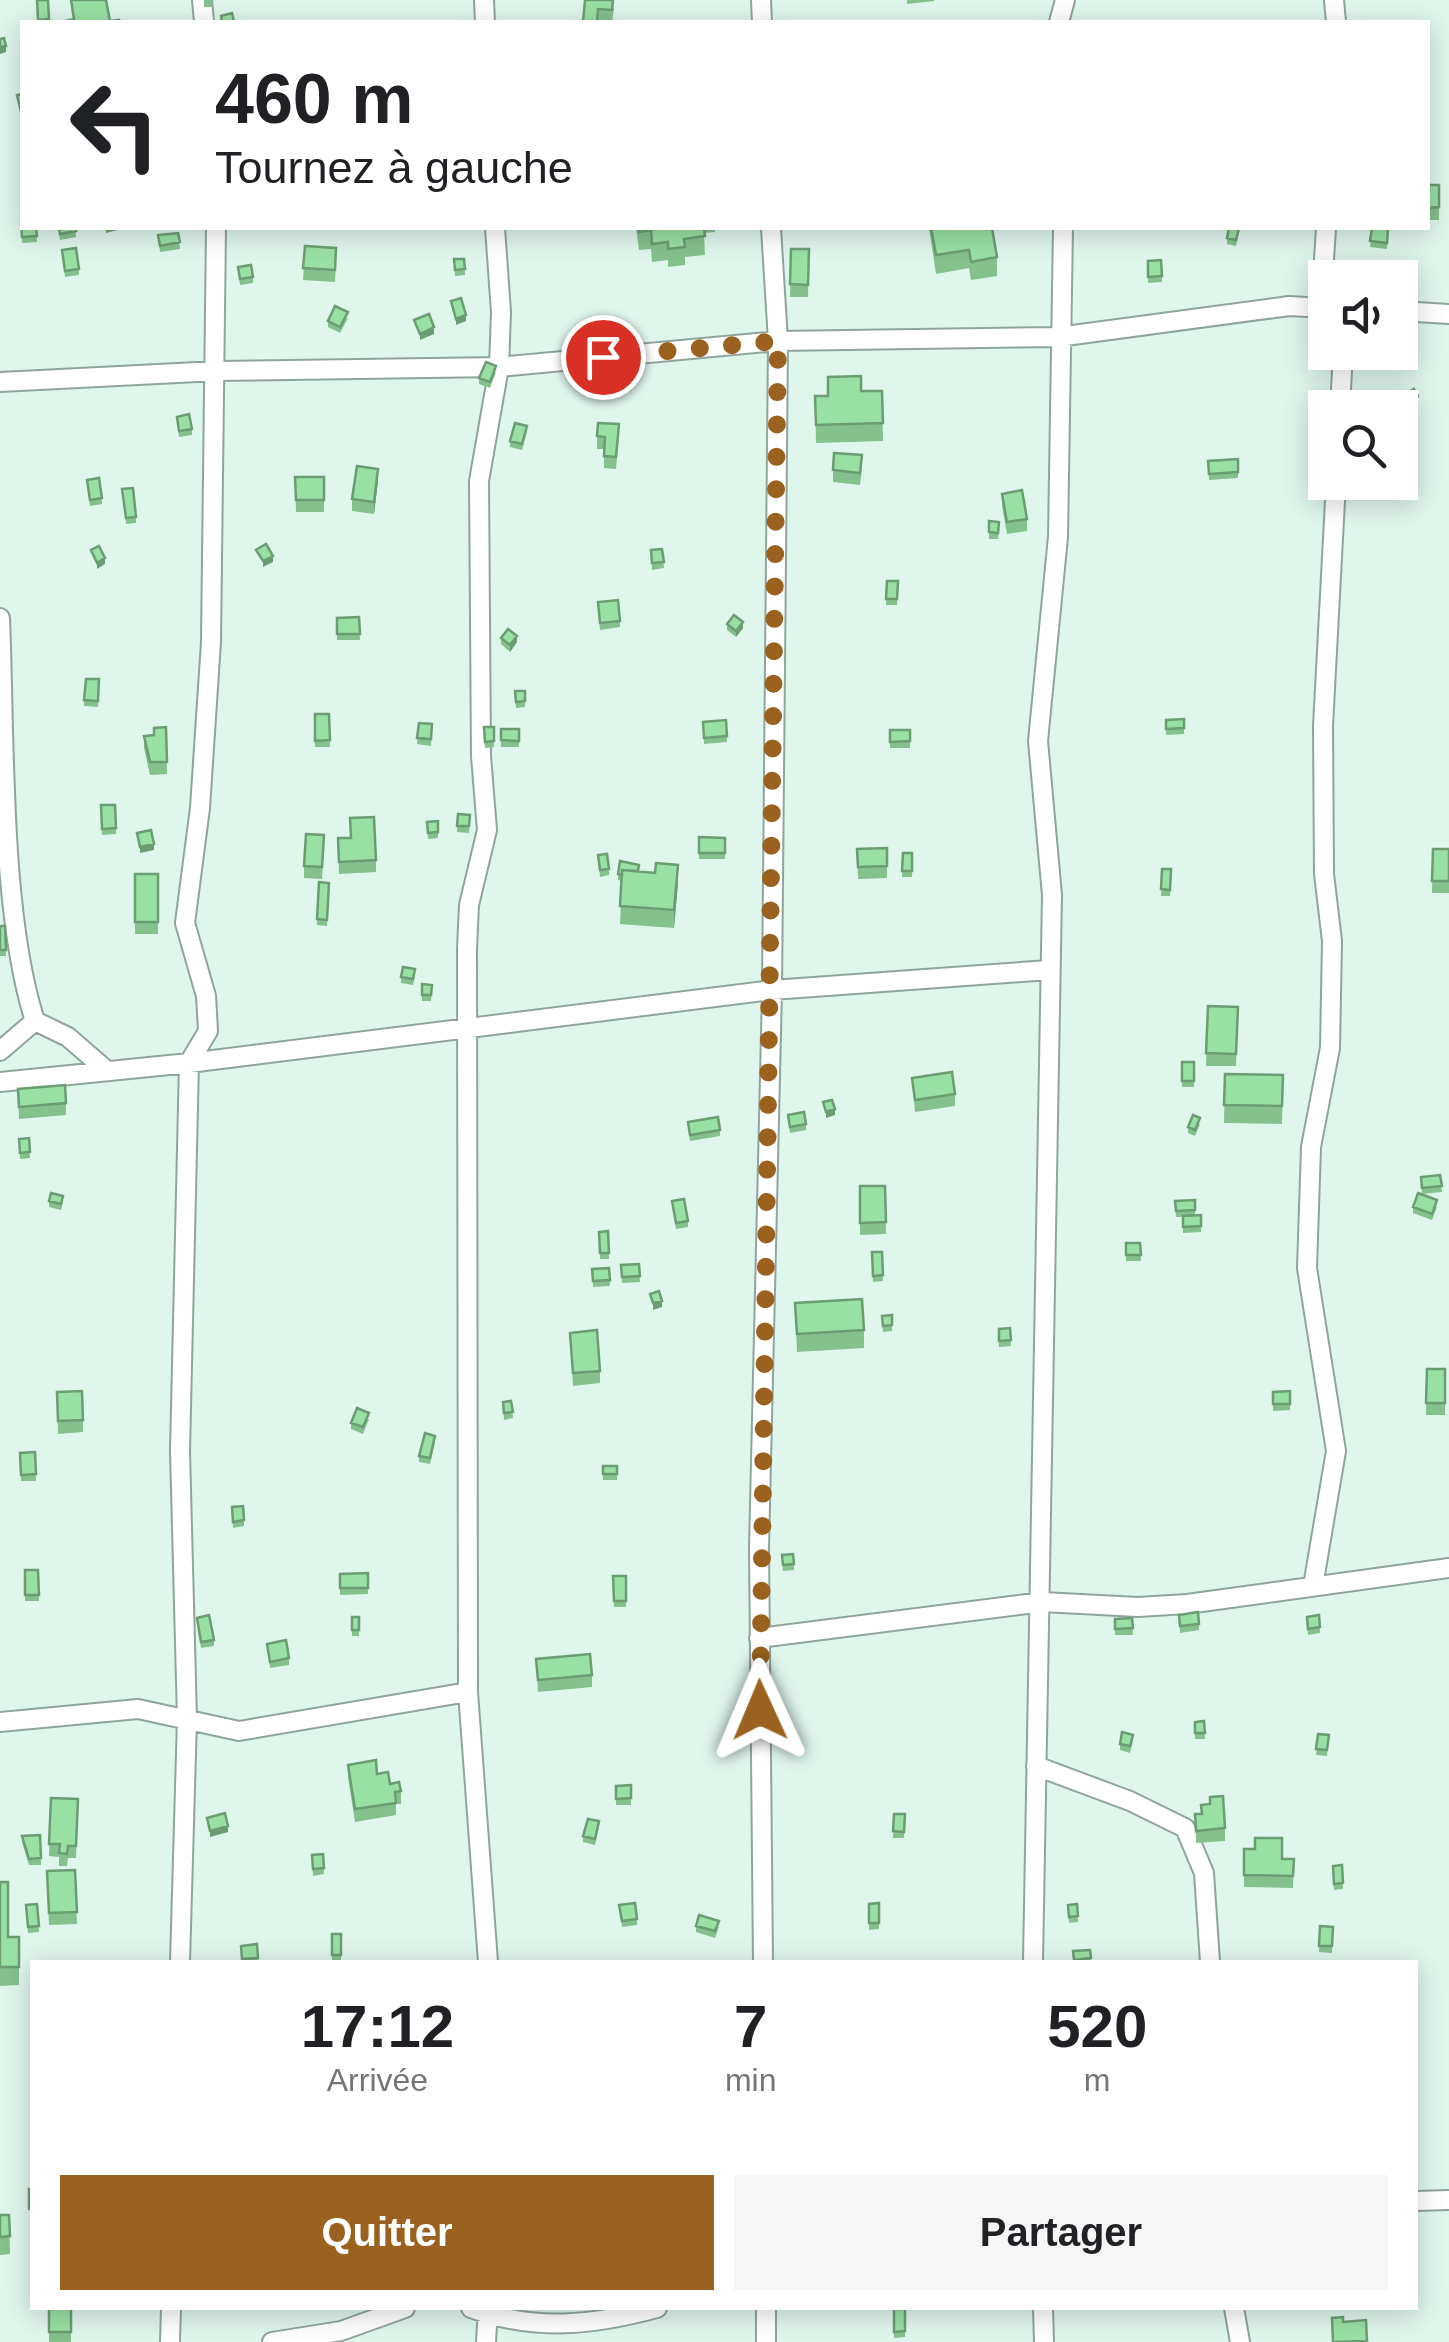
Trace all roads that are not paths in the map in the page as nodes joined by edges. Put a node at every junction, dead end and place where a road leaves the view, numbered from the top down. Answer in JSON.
{"nodes":[{"id":1,"x":216,"y":230,"type":"edge"},
{"id":2,"x":495,"y":230,"type":"edge"},
{"id":3,"x":771,"y":230,"type":"edge"},
{"id":4,"x":1063,"y":230,"type":"edge"},
{"id":5,"x":1326,"y":230,"type":"edge"},
{"id":6,"x":1325,"y":260,"type":"edge"},
{"id":7,"x":1308,"y":309,"type":"edge"},
{"id":8,"x":1418,"y":312,"type":"edge"},
{"id":9,"x":1449,"y":314,"type":"edge"},
{"id":10,"x":1058,"y":337,"type":"junction"},
{"id":11,"x":778,"y":341,"type":"junction"},
{"id":12,"x":499,"y":367,"type":"junction"},
{"id":13,"x":217,"y":371,"type":"junction"},
{"id":14,"x":0,"y":382,"type":"edge"},
{"id":15,"x":1335,"y":500,"type":"edge"},
{"id":16,"x":0,"y":618,"type":"edge"},
{"id":17,"x":1049,"y":970,"type":"junction"},
{"id":18,"x":772,"y":990,"type":"junction"},
{"id":19,"x":35,"y":1021,"type":"junction"},
{"id":20,"x":470,"y":1030,"type":"junction"},
{"id":21,"x":0,"y":1051,"type":"edge"},
{"id":22,"x":189,"y":1064,"type":"junction"},
{"id":23,"x":106,"y":1070,"type":"junction"},
{"id":24,"x":0,"y":1082,"type":"edge"},
{"id":25,"x":1449,"y":1568,"type":"edge"},
{"id":26,"x":1312,"y":1586,"type":"junction"},
{"id":27,"x":1042,"y":1602,"type":"junction"},
{"id":28,"x":760,"y":1638,"type":"junction"},
{"id":29,"x":468,"y":1692,"type":"junction"},
{"id":30,"x":187,"y":1719,"type":"junction"},
{"id":31,"x":0,"y":1722,"type":"edge"},
{"id":32,"x":1036,"y":1766,"type":"junction"},
{"id":33,"x":180,"y":1960,"type":"edge"},
{"id":34,"x":488,"y":1960,"type":"edge"},
{"id":35,"x":762,"y":1960,"type":"edge"},
{"id":36,"x":1034,"y":1960,"type":"edge"},
{"id":37,"x":1210,"y":1960,"type":"edge"},
{"id":38,"x":1418,"y":2200,"type":"edge"},
{"id":39,"x":1449,"y":2200,"type":"edge"},
{"id":40,"x":171,"y":2310,"type":"edge"},
{"id":41,"x":399,"y":2310,"type":"edge"},
{"id":42,"x":482,"y":2310,"type":"edge"},
{"id":43,"x":485,"y":2310,"type":"edge"},
{"id":44,"x":650,"y":2310,"type":"edge"},
{"id":45,"x":766,"y":2310,"type":"edge"},
{"id":46,"x":1042,"y":2310,"type":"edge"},
{"id":47,"x":1234,"y":2310,"type":"edge"},
{"id":48,"x":170,"y":2342,"type":"edge"},
{"id":49,"x":272,"y":2342,"type":"edge"},
{"id":50,"x":486,"y":2342,"type":"edge"},
{"id":51,"x":766,"y":2342,"type":"edge"},
{"id":52,"x":1044,"y":2342,"type":"edge"},
{"id":53,"x":1240,"y":2342,"type":"edge"}],
"edges":[{"from":1,"to":13,"type":"street"},
{"from":2,"to":12,"type":"street"},
{"from":3,"to":11,"type":"street"},
{"from":4,"to":10,"type":"street"},
{"from":5,"to":6,"type":"street"},
{"from":7,"to":10,"type":"street"},
{"from":8,"to":9,"type":"street"},
{"from":10,"to":11,"type":"street"},
{"from":10,"to":17,"type":"street"},
{"from":11,"to":12,"type":"street"},
{"from":11,"to":18,"type":"street"},
{"from":12,"to":13,"type":"street"},
{"from":12,"to":20,"type":"street"},
{"from":13,"to":14,"type":"street"},
{"from":13,"to":22,"type":"street"},
{"from":15,"to":26,"type":"street"},
{"from":16,"to":19,"type":"street"},
{"from":17,"to":18,"type":"street"},
{"from":17,"to":27,"type":"street"},
{"from":18,"to":20,"type":"street"},
{"from":18,"to":28,"type":"street"},
{"from":19,"to":21,"type":"street"},
{"from":19,"to":23,"type":"street"},
{"from":20,"to":22,"type":"street"},
{"from":20,"to":29,"type":"street"},
{"from":22,"to":23,"type":"street"},
{"from":22,"to":30,"type":"street"},
{"from":23,"to":24,"type":"street"},
{"from":25,"to":26,"type":"street"},
{"from":26,"to":27,"type":"street"},
{"from":27,"to":28,"type":"street"},
{"from":27,"to":32,"type":"street"},
{"from":28,"to":35,"type":"street"},
{"from":29,"to":30,"type":"street"},
{"from":29,"to":34,"type":"street"},
{"from":30,"to":31,"type":"street"},
{"from":30,"to":33,"type":"street"},
{"from":32,"to":36,"type":"street"},
{"from":32,"to":37,"type":"street"},
{"from":38,"to":39,"type":"street"},
{"from":40,"to":48,"type":"street"},
{"from":41,"to":49,"type":"street"},
{"from":42,"to":50,"type":"street"},
{"from":43,"to":44,"type":"street"},
{"from":45,"to":51,"type":"street"},
{"from":46,"to":52,"type":"street"},
{"from":47,"to":53,"type":"street"}]}
